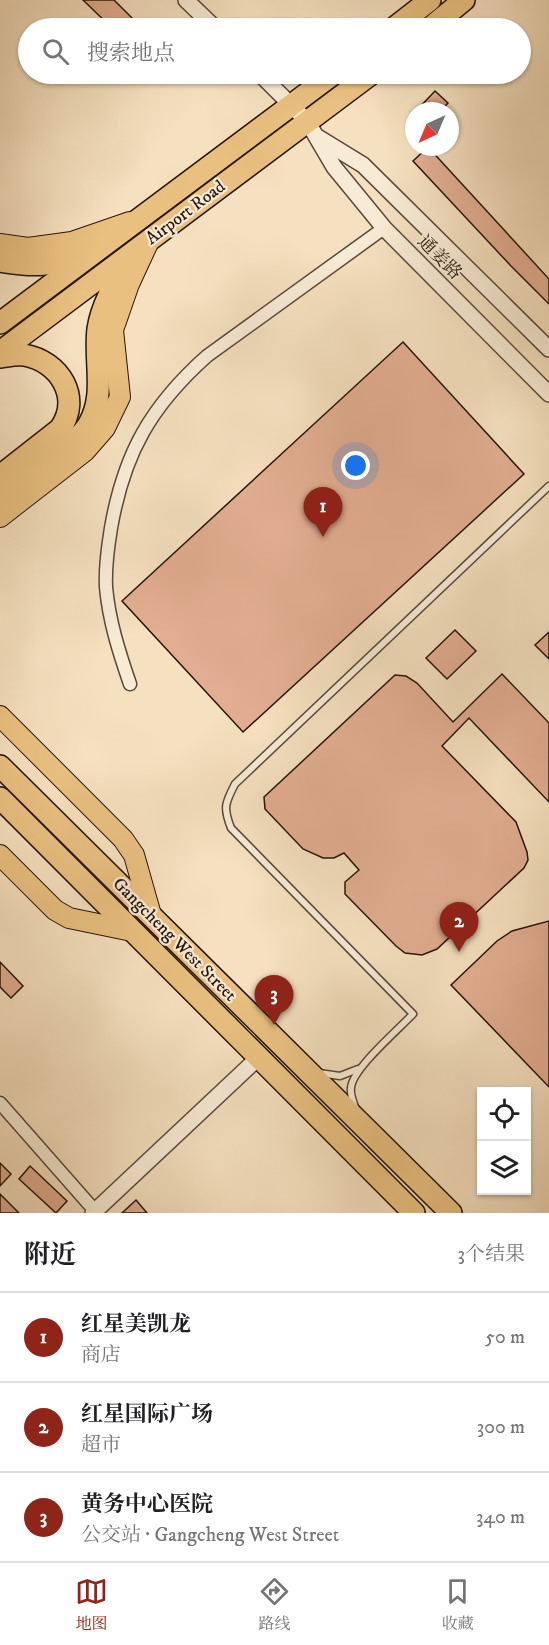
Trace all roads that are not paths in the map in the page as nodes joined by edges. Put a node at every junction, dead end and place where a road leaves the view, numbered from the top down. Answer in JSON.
{"nodes":[{"id":1,"x":186,"y":0,"type":"edge"},
{"id":2,"x":430,"y":0,"type":"edge"},
{"id":3,"x":464,"y":0,"type":"edge"},
{"id":4,"x":205,"y":18,"type":"edge"},
{"id":5,"x":407,"y":18,"type":"edge"},
{"id":6,"x":442,"y":18,"type":"edge"},
{"id":7,"x":270,"y":84,"type":"edge"},
{"id":8,"x":319,"y":84,"type":"edge"},
{"id":9,"x":360,"y":84,"type":"edge"},
{"id":10,"x":291,"y":104,"type":"junction"},
{"id":11,"x":312,"y":129,"type":"junction"},
{"id":12,"x":130,"y":225,"type":"junction"},
{"id":13,"x":384,"y":228,"type":"junction"},
{"id":14,"x":143,"y":243,"type":"junction"},
{"id":15,"x":0,"y":244,"type":"edge"},
{"id":16,"x":0,"y":261,"type":"edge"},
{"id":17,"x":0,"y":323,"type":"edge"},
{"id":18,"x":549,"y":350,"type":"edge"},
{"id":19,"x":0,"y":352,"type":"edge"},
{"id":20,"x":0,"y":357,"type":"edge"},
{"id":21,"x":549,"y":394,"type":"edge"},
{"id":22,"x":0,"y":476,"type":"edge"},
{"id":23,"x":549,"y":486,"type":"edge"},
{"id":24,"x":0,"y":497,"type":"edge"},
{"id":25,"x":0,"y":517,"type":"edge"},
{"id":26,"x":130,"y":684,"type":"dead end"},
{"id":27,"x":0,"y":716,"type":"edge"},
{"id":28,"x":0,"y":766,"type":"edge"},
{"id":29,"x":0,"y":798,"type":"edge"},
{"id":30,"x":0,"y":855,"type":"edge"},
{"id":31,"x":151,"y":915,"type":"junction"},
{"id":32,"x":132,"y":932,"type":"junction"},
{"id":33,"x":258,"y":1058,"type":"junction"},
{"id":34,"x":299,"y":1062,"type":"junction"},
{"id":35,"x":361,"y":1067,"type":"junction"},
{"id":36,"x":0,"y":1103,"type":"edge"},
{"id":37,"x":365,"y":1128,"type":"junction"},
{"id":38,"x":94,"y":1212,"type":"edge"},
{"id":39,"x":414,"y":1213,"type":"edge"},
{"id":40,"x":451,"y":1213,"type":"edge"}],
"edges":[{"from":1,"to":4,"type":"street"},
{"from":2,"to":5,"type":"highway"},
{"from":3,"to":6,"type":"highway"},
{"from":7,"to":10,"type":"street"},
{"from":8,"to":10,"type":"highway","name":"Airport Road"},
{"from":9,"to":11,"type":"highway","name":"Airport Road"},
{"from":10,"to":11,"type":"street"},
{"from":10,"to":12,"type":"highway","name":"Airport Road"},
{"from":11,"to":13,"type":"street","name":"通姜路"},
{"from":11,"to":14,"type":"highway","name":"Airport Road"},
{"from":11,"to":18,"type":"street","name":"通姜路"},
{"from":12,"to":15,"type":"main road"},
{"from":12,"to":16,"type":"highway"},
{"from":12,"to":17,"type":"highway","name":"Airport Road"},
{"from":13,"to":21,"type":"street","name":"通姜路"},
{"from":13,"to":26,"type":"street"},
{"from":14,"to":19,"type":"highway","name":"Airport Road"},
{"from":14,"to":24,"type":"highway"},
{"from":14,"to":25,"type":"main road"},
{"from":20,"to":22,"type":"highway"},
{"from":23,"to":35,"type":"lane"},
{"from":27,"to":31,"type":"main road"},
{"from":28,"to":31,"type":"highway","name":"Gangcheng West Street"},
{"from":29,"to":32,"type":"highway","name":"Gangcheng West Street"},
{"from":30,"to":32,"type":"main road"},
{"from":31,"to":34,"type":"highway","name":"Gangcheng West Street"},
{"from":32,"to":33,"type":"highway","name":"Gangcheng West Street"},
{"from":33,"to":38,"type":"street"},
{"from":33,"to":39,"type":"highway","name":"Gangcheng West Street"},
{"from":34,"to":35,"type":"lane"},
{"from":34,"to":37,"type":"highway","name":"Gangcheng West Street"},
{"from":35,"to":37,"type":"lane"},
{"from":36,"to":38,"type":"street"},
{"from":37,"to":40,"type":"highway","name":"Gangcheng West Street"}]}
